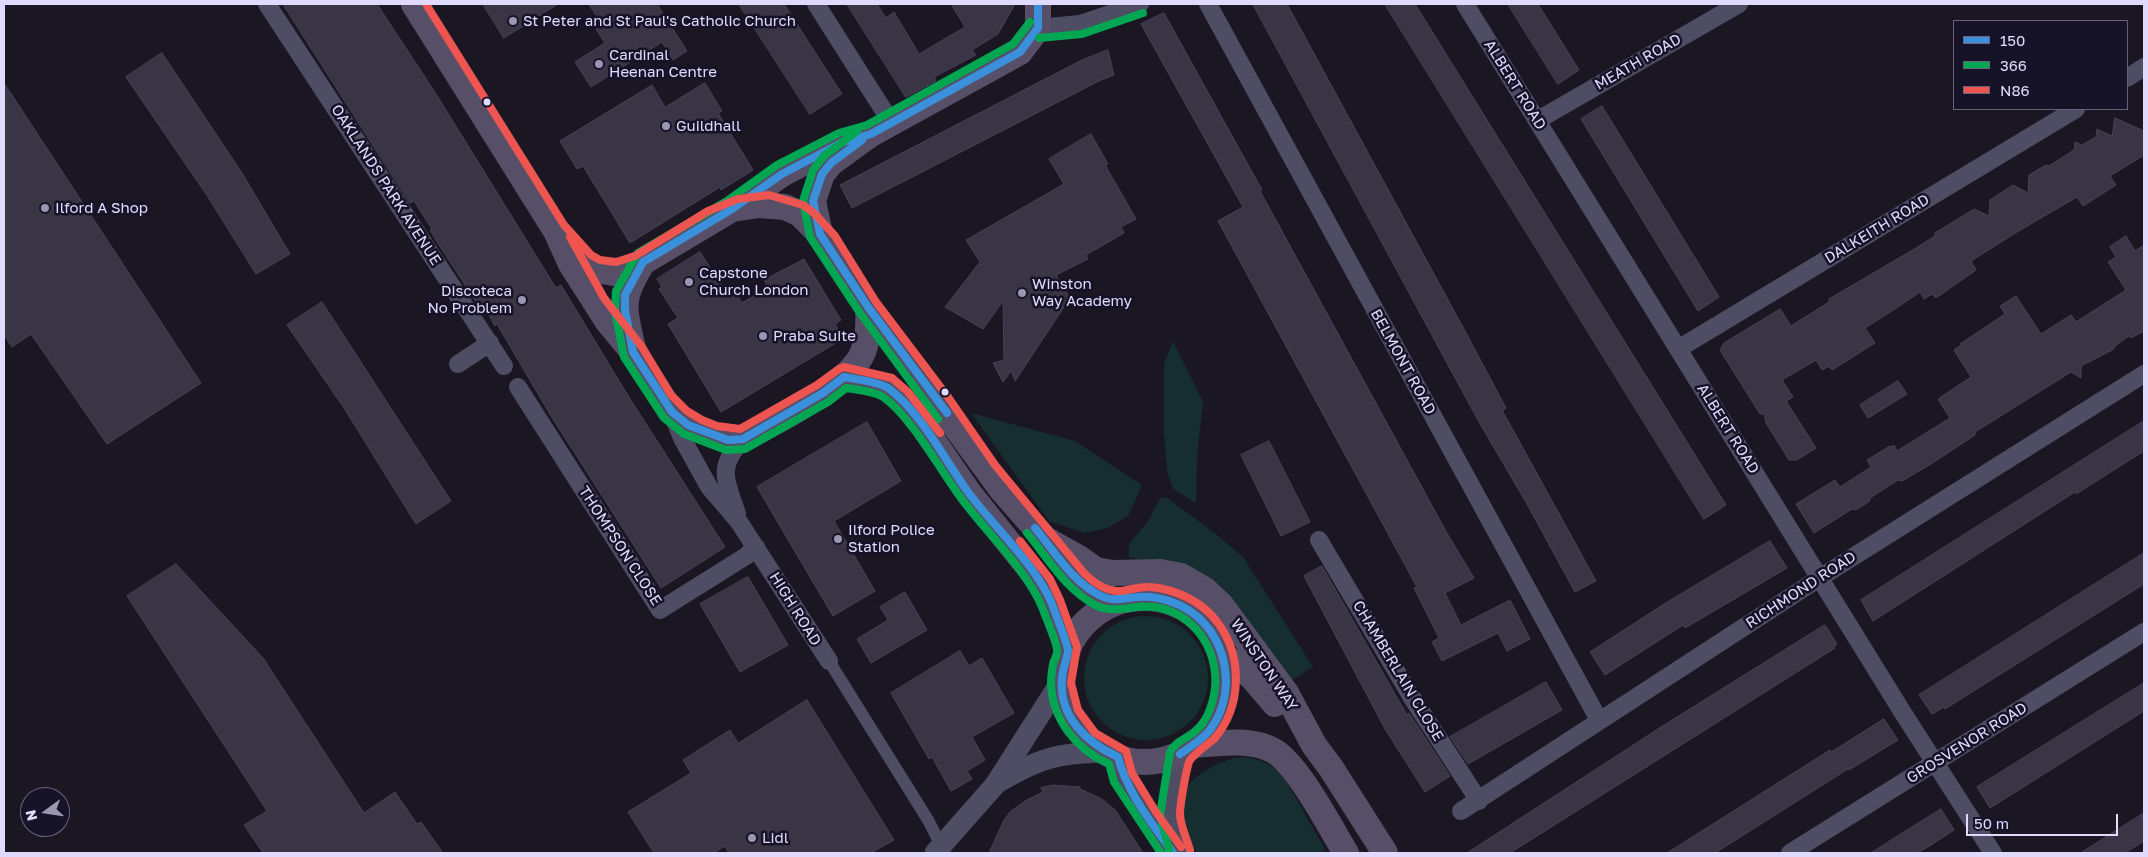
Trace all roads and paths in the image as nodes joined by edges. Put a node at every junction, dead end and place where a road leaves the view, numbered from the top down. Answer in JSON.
{"nodes":[{"id":1,"x":267,"y":4,"type":"edge"},
{"id":2,"x":414,"y":4,"type":"edge"},
{"id":3,"x":816,"y":4,"type":"edge"},
{"id":4,"x":1140,"y":4,"type":"edge"},
{"id":5,"x":1208,"y":4,"type":"edge"},
{"id":6,"x":1465,"y":4,"type":"edge"},
{"id":7,"x":1739,"y":4,"type":"edge"},
{"id":8,"x":1038,"y":16,"type":"edge"},
{"id":9,"x":2144,"y":67,"type":"edge"},
{"id":10,"x":2128,"y":77,"type":"edge"},
{"id":11,"x":2074,"y":110,"type":"edge"},
{"id":12,"x":1538,"y":120,"type":"junction"},
{"id":13,"x":881,"y":128,"type":"junction"},
{"id":14,"x":732,"y":209,"type":"junction"},
{"id":15,"x":556,"y":231,"type":"junction"},
{"id":16,"x":820,"y":234,"type":"junction"},
{"id":17,"x":643,"y":262,"type":"junction"},
{"id":18,"x":862,"y":297,"type":"junction"},
{"id":19,"x":490,"y":343,"type":"junction"},
{"id":20,"x":1678,"y":349,"type":"junction"},
{"id":21,"x":633,"y":352,"type":"junction"},
{"id":22,"x":458,"y":364,"type":"dead end"},
{"id":23,"x":504,"y":366,"type":"dead end"},
{"id":24,"x":2144,"y":374,"type":"edge"},
{"id":25,"x":844,"y":378,"type":"junction"},
{"id":26,"x":518,"y":387,"type":"dead end"},
{"id":27,"x":672,"y":412,"type":"junction"},
{"id":28,"x":743,"y":440,"type":"junction"},
{"id":29,"x":739,"y":522,"type":"junction"},
{"id":30,"x":1045,"y":539,"type":"junction"},
{"id":31,"x":1319,"y":540,"type":"dead end"},
{"id":32,"x":756,"y":548,"type":"junction"},
{"id":33,"x":1821,"y":577,"type":"junction"},
{"id":34,"x":1117,"y":602,"type":"junction"},
{"id":35,"x":2144,"y":632,"type":"edge"},
{"id":36,"x":1068,"y":650,"type":"junction"},
{"id":37,"x":1224,"y":655,"type":"junction"},
{"id":38,"x":829,"y":662,"type":"joint"},
{"id":39,"x":1060,"y":683,"type":"junction"},
{"id":40,"x":1599,"y":720,"type":"junction"},
{"id":41,"x":1314,"y":746,"type":"junction"},
{"id":42,"x":1188,"y":749,"type":"junction"},
{"id":43,"x":1110,"y":755,"type":"junction"},
{"id":44,"x":1935,"y":762,"type":"junction"},
{"id":45,"x":994,"y":785,"type":"junction"},
{"id":46,"x":1479,"y":801,"type":"junction"},
{"id":47,"x":1461,"y":811,"type":"dead end"},
{"id":48,"x":935,"y":853,"type":"edge"},
{"id":49,"x":946,"y":853,"type":"edge"},
{"id":50,"x":1173,"y":853,"type":"edge"},
{"id":51,"x":1180,"y":853,"type":"edge"},
{"id":52,"x":1346,"y":853,"type":"edge"},
{"id":53,"x":1385,"y":853,"type":"edge"},
{"id":54,"x":1790,"y":853,"type":"edge"},
{"id":55,"x":1993,"y":853,"type":"edge"}],
"edges":[{"from":1,"to":19,"type":"street","name":"OAKLANDS PARK AVENUE"},
{"from":2,"to":15,"type":"main road","name":"HIGH ROAD"},
{"from":3,"to":13,"type":"street"},
{"from":4,"to":8,"type":"street"},
{"from":5,"to":40,"type":"street","name":"BELMONT ROAD"},
{"from":6,"to":12,"type":"street","name":"ALBERT ROAD"},
{"from":7,"to":12,"type":"street","name":"MEATH ROAD"},
{"from":8,"to":13,"type":"main road"},
{"from":9,"to":10,"type":"street"},
{"from":11,"to":20,"type":"street","name":"DALKEITH ROAD"},
{"from":12,"to":20,"type":"street","name":"ALBERT ROAD"},
{"from":13,"to":14,"type":"main road"},
{"from":13,"to":16,"type":"main road"},
{"from":14,"to":16,"type":"main road"},
{"from":14,"to":17,"type":"main road"},
{"from":15,"to":17,"type":"main road"},
{"from":15,"to":21,"type":"main road","name":"HIGH ROAD"},
{"from":16,"to":18,"type":"main road","name":"WINSTON WAY"},
{"from":17,"to":21,"type":"main road","name":"HIGH ROAD"},
{"from":18,"to":25,"type":"main road"},
{"from":18,"to":30,"type":"main road","name":"WINSTON WAY"},
{"from":19,"to":22,"type":"street"},
{"from":19,"to":23,"type":"street","name":"OAKLANDS PARK AVENUE"},
{"from":20,"to":33,"type":"street","name":"ALBERT ROAD"},
{"from":21,"to":27,"type":"main road","name":"HIGH ROAD"},
{"from":24,"to":33,"type":"street","name":"RICHMOND ROAD"},
{"from":25,"to":28,"type":"main road"},
{"from":25,"to":36,"type":"main road"},
{"from":26,"to":32,"type":"street","name":"THOMPSON CLOSE"},
{"from":27,"to":28,"type":"main road"},
{"from":27,"to":29,"type":"street","name":"HIGH ROAD"},
{"from":28,"to":29,"type":"street","name":"HIGH ROAD"},
{"from":29,"to":32,"type":"street","name":"HIGH ROAD"},
{"from":30,"to":34,"type":"main road"},
{"from":30,"to":41,"type":"main road","name":"WINSTON WAY"},
{"from":31,"to":46,"type":"street","name":"CHAMBERLAIN CLOSE"},
{"from":32,"to":38,"type":"street","name":"HIGH ROAD"},
{"from":33,"to":40,"type":"street","name":"RICHMOND ROAD"},
{"from":33,"to":44,"type":"street","name":"ALBERT ROAD"},
{"from":34,"to":36,"type":"main road"},
{"from":34,"to":37,"type":"main road"},
{"from":35,"to":44,"type":"street","name":"GROSVENOR ROAD"},
{"from":36,"to":39,"type":"main road"},
{"from":37,"to":41,"type":"main road"},
{"from":37,"to":42,"type":"main road"},
{"from":38,"to":49,"type":"street","name":"HIGH ROAD"},
{"from":39,"to":43,"type":"main road"},
{"from":39,"to":45,"type":"street"},
{"from":40,"to":46,"type":"street","name":"RICHMOND ROAD"},
{"from":41,"to":53,"type":"main road","name":"WINSTON WAY"},
{"from":42,"to":43,"type":"main road"},
{"from":42,"to":51,"type":"street"},
{"from":42,"to":52,"type":"main road"},
{"from":43,"to":45,"type":"street"},
{"from":43,"to":50,"type":"street"},
{"from":44,"to":54,"type":"street","name":"GROSVENOR ROAD"},
{"from":44,"to":55,"type":"street","name":"ALBERT ROAD"},
{"from":45,"to":48,"type":"street","bridge":true},
{"from":46,"to":47,"type":"street","name":"RICHMOND ROAD"}]}
